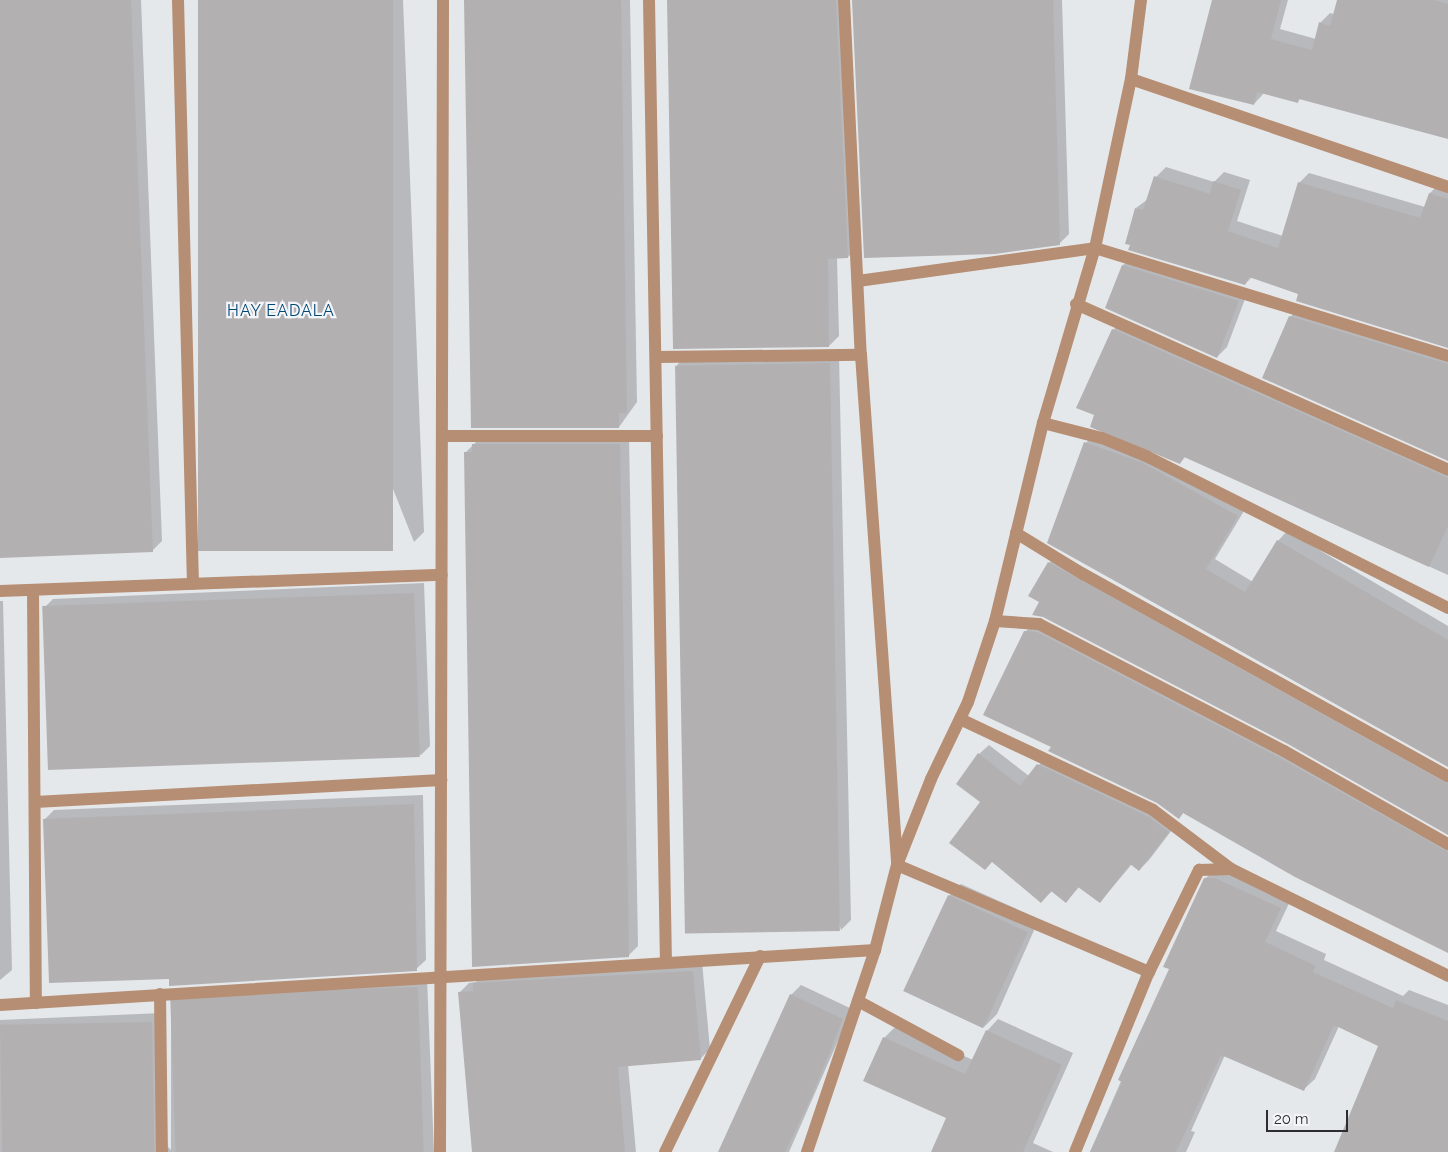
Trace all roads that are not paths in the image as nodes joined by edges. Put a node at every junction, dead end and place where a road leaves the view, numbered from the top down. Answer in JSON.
{"nodes":[{"id":1,"x":178,"y":0,"type":"edge"},
{"id":2,"x":443,"y":0,"type":"edge"},
{"id":3,"x":649,"y":0,"type":"edge"},
{"id":4,"x":844,"y":0,"type":"edge"},
{"id":5,"x":1141,"y":0,"type":"edge"},
{"id":6,"x":1131,"y":79,"type":"junction"},
{"id":7,"x":1448,"y":187,"type":"edge"},
{"id":8,"x":1095,"y":248,"type":"junction"},
{"id":9,"x":858,"y":281,"type":"junction"},
{"id":10,"x":1076,"y":304,"type":"junction"},
{"id":11,"x":862,"y":355,"type":"junction"},
{"id":12,"x":1448,"y":356,"type":"edge"},
{"id":13,"x":656,"y":357,"type":"junction"},
{"id":14,"x":1043,"y":423,"type":"junction"},
{"id":15,"x":442,"y":436,"type":"junction"},
{"id":16,"x":657,"y":436,"type":"junction"},
{"id":17,"x":1448,"y":470,"type":"edge"},
{"id":18,"x":1016,"y":533,"type":"junction"},
{"id":19,"x":442,"y":575,"type":"junction"},
{"id":20,"x":193,"y":584,"type":"junction"},
{"id":21,"x":33,"y":590,"type":"junction"},
{"id":22,"x":0,"y":591,"type":"edge"},
{"id":23,"x":1448,"y":608,"type":"edge"},
{"id":24,"x":994,"y":621,"type":"junction"},
{"id":25,"x":960,"y":719,"type":"junction"},
{"id":26,"x":1448,"y":776,"type":"edge"},
{"id":27,"x":441,"y":780,"type":"junction"},
{"id":28,"x":35,"y":802,"type":"junction"},
{"id":29,"x":1448,"y":844,"type":"edge"},
{"id":30,"x":897,"y":865,"type":"junction"},
{"id":31,"x":1231,"y":869,"type":"junction"},
{"id":32,"x":875,"y":950,"type":"junction"},
{"id":33,"x":760,"y":956,"type":"junction"},
{"id":34,"x":666,"y":961,"type":"junction"},
{"id":35,"x":1150,"y":972,"type":"junction"},
{"id":36,"x":439,"y":976,"type":"junction"},
{"id":37,"x":1448,"y":976,"type":"edge"},
{"id":38,"x":160,"y":994,"type":"junction"},
{"id":39,"x":858,"y":1001,"type":"junction"},
{"id":40,"x":36,"y":1003,"type":"junction"},
{"id":41,"x":0,"y":1005,"type":"edge"},
{"id":42,"x":958,"y":1054,"type":"dead end"},
{"id":43,"x":162,"y":1152,"type":"edge"},
{"id":44,"x":440,"y":1152,"type":"edge"},
{"id":45,"x":665,"y":1152,"type":"edge"},
{"id":46,"x":807,"y":1152,"type":"edge"},
{"id":47,"x":1075,"y":1152,"type":"edge"}],
"edges":[{"from":1,"to":20,"type":"street"},
{"from":2,"to":15,"type":"street"},
{"from":3,"to":13,"type":"street"},
{"from":4,"to":9,"type":"street"},
{"from":5,"to":6,"type":"street"},
{"from":6,"to":7,"type":"street"},
{"from":6,"to":8,"type":"street"},
{"from":8,"to":9,"type":"street"},
{"from":8,"to":10,"type":"street"},
{"from":8,"to":12,"type":"street"},
{"from":9,"to":11,"type":"street"},
{"from":10,"to":14,"type":"street"},
{"from":10,"to":17,"type":"street"},
{"from":11,"to":13,"type":"street"},
{"from":11,"to":30,"type":"street"},
{"from":13,"to":16,"type":"street"},
{"from":14,"to":18,"type":"street"},
{"from":14,"to":23,"type":"street"},
{"from":15,"to":16,"type":"street"},
{"from":15,"to":19,"type":"street"},
{"from":16,"to":34,"type":"street"},
{"from":18,"to":24,"type":"street"},
{"from":18,"to":26,"type":"street"},
{"from":19,"to":20,"type":"street"},
{"from":19,"to":27,"type":"street"},
{"from":20,"to":21,"type":"street"},
{"from":21,"to":22,"type":"street"},
{"from":21,"to":28,"type":"street"},
{"from":24,"to":25,"type":"street"},
{"from":24,"to":29,"type":"street"},
{"from":25,"to":30,"type":"street"},
{"from":25,"to":31,"type":"street"},
{"from":27,"to":28,"type":"street"},
{"from":27,"to":36,"type":"street"},
{"from":28,"to":40,"type":"street"},
{"from":30,"to":32,"type":"street"},
{"from":30,"to":35,"type":"street"},
{"from":31,"to":35,"type":"street"},
{"from":31,"to":37,"type":"street"},
{"from":32,"to":33,"type":"street"},
{"from":32,"to":39,"type":"street"},
{"from":33,"to":34,"type":"street"},
{"from":33,"to":45,"type":"street"},
{"from":34,"to":36,"type":"street"},
{"from":35,"to":47,"type":"street"},
{"from":36,"to":38,"type":"street"},
{"from":36,"to":44,"type":"street"},
{"from":38,"to":40,"type":"street"},
{"from":38,"to":43,"type":"street"},
{"from":39,"to":42,"type":"street"},
{"from":39,"to":46,"type":"street"},
{"from":40,"to":41,"type":"street"}]}
